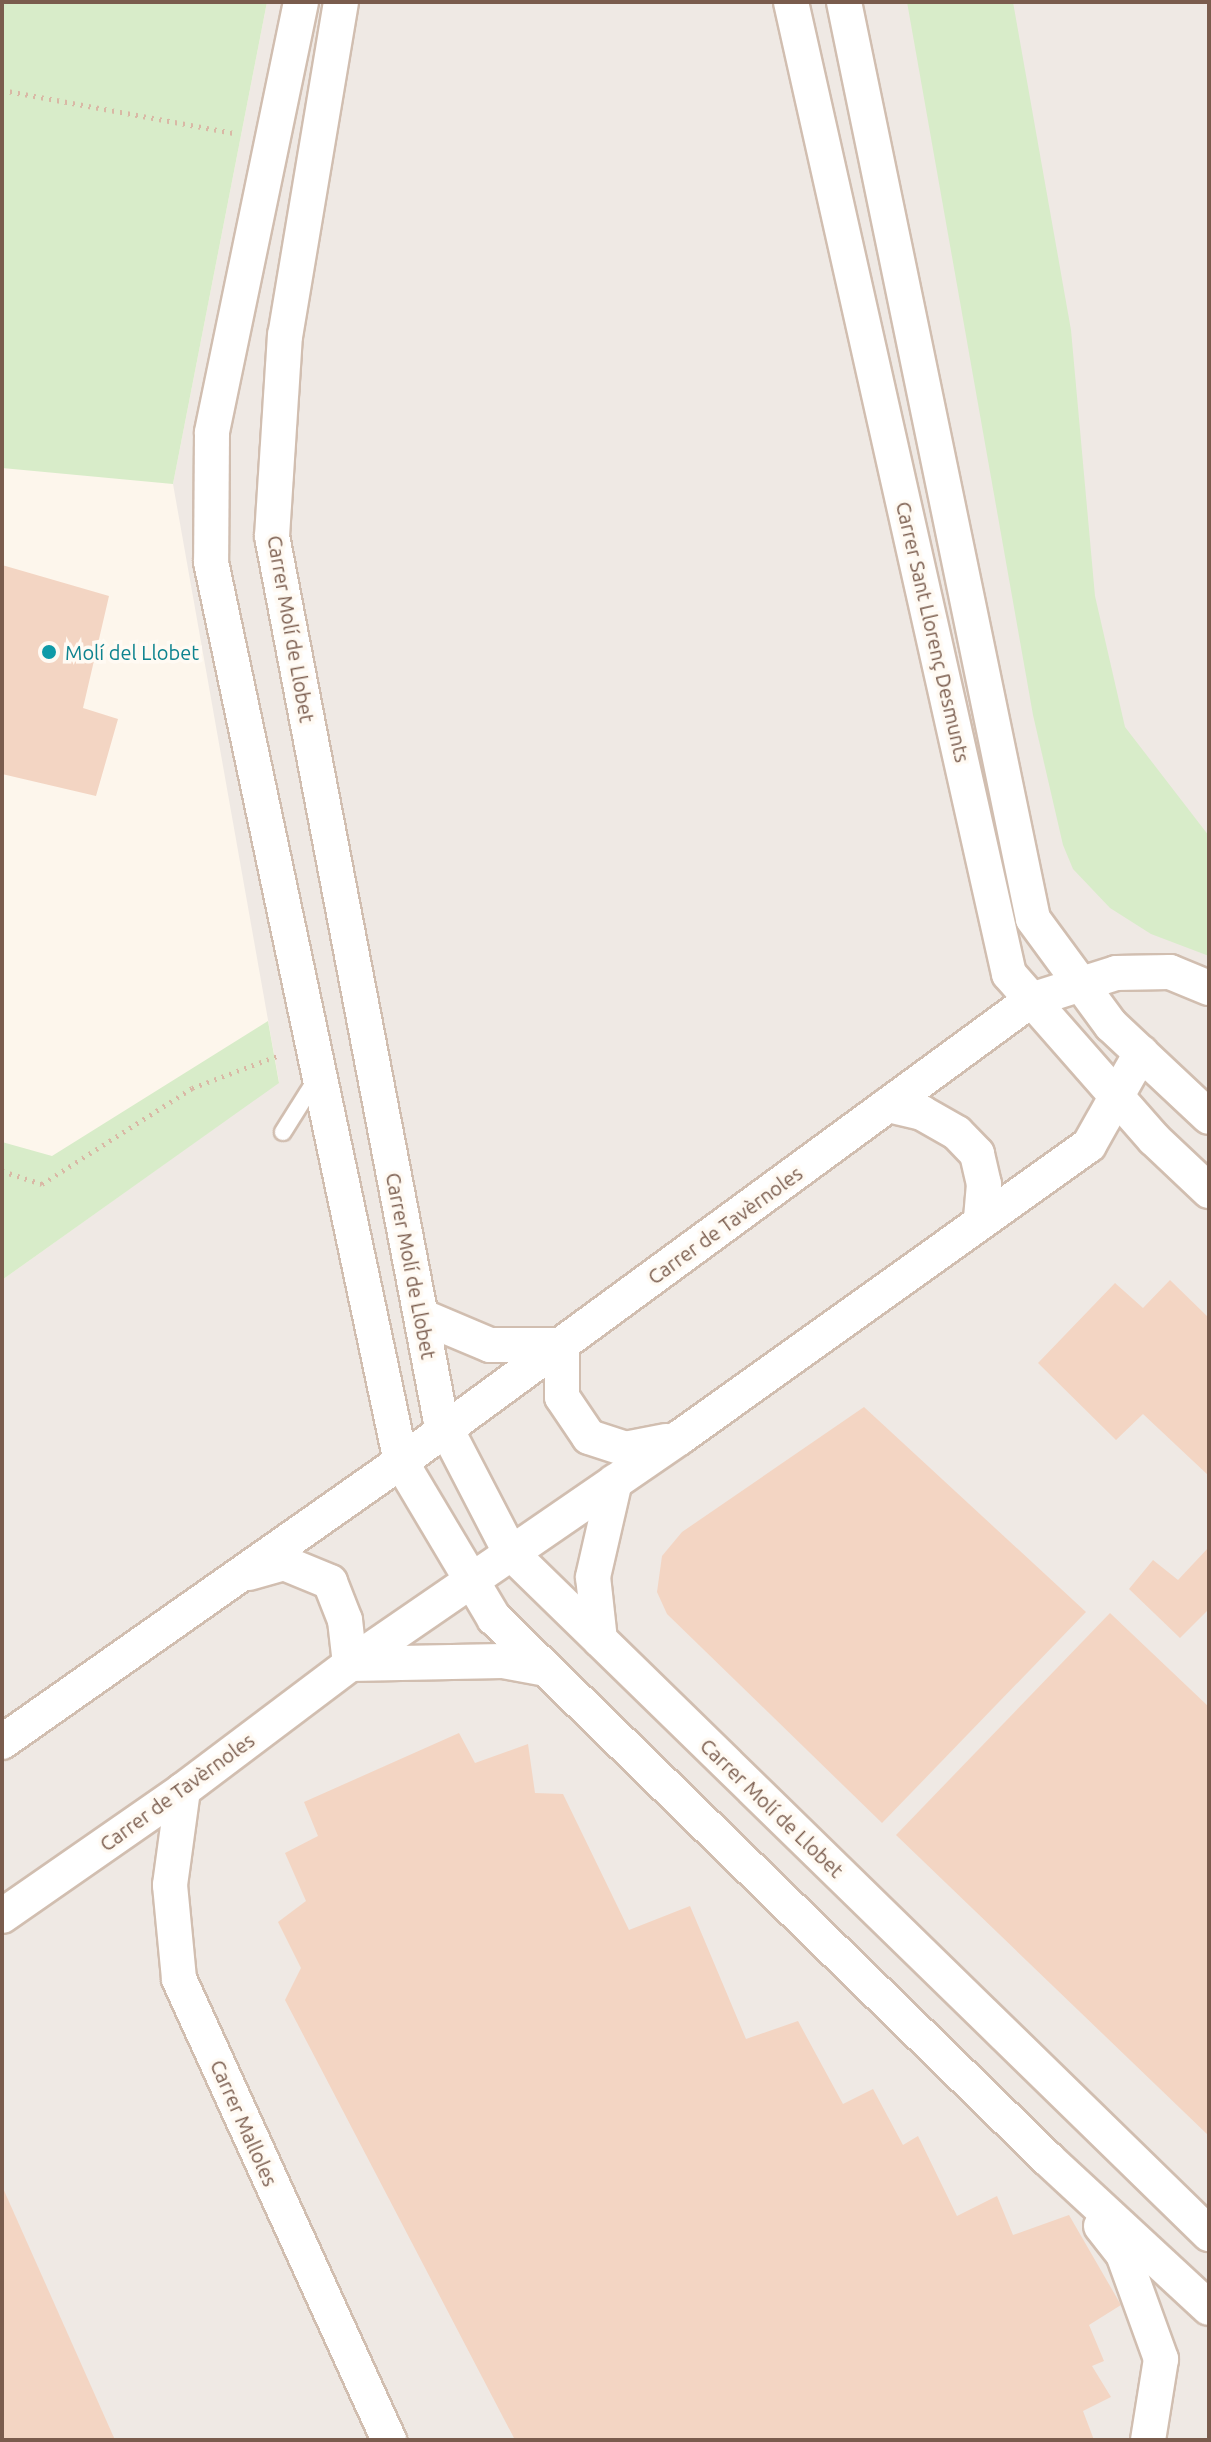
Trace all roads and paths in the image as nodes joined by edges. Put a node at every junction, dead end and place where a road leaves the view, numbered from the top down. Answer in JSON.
{"nodes":[{"id":1,"x":301,"y":2,"type":"edge"},
{"id":2,"x":341,"y":2,"type":"edge"},
{"id":3,"x":791,"y":2,"type":"edge"},
{"id":4,"x":844,"y":2,"type":"edge"},
{"id":5,"x":1081,"y":984,"type":"junction"},
{"id":6,"x":1209,"y":988,"type":"edge"},
{"id":7,"x":1031,"y":1000,"type":"junction"},
{"id":8,"x":1141,"y":1053,"type":"junction"},
{"id":9,"x":318,"y":1077,"type":"junction"},
{"id":10,"x":1116,"y":1096,"type":"junction"},
{"id":11,"x":888,"y":1105,"type":"junction"},
{"id":12,"x":1209,"y":1117,"type":"edge"},
{"id":13,"x":283,"y":1132,"type":"dead end"},
{"id":14,"x":1154,"y":1139,"type":"junction"},
{"id":15,"x":1089,"y":1145,"type":"junction"},
{"id":16,"x":1209,"y":1191,"type":"edge"},
{"id":17,"x":981,"y":1220,"type":"junction"},
{"id":18,"x":421,"y":1316,"type":"junction"},
{"id":19,"x":562,"y":1345,"type":"junction"},
{"id":20,"x":447,"y":1429,"type":"junction"},
{"id":21,"x":679,"y":1438,"type":"junction"},
{"id":22,"x":401,"y":1462,"type":"junction"},
{"id":23,"x":615,"y":1481,"type":"junction"},
{"id":24,"x":510,"y":1552,"type":"junction"},
{"id":25,"x":241,"y":1575,"type":"junction"},
{"id":26,"x":471,"y":1579,"type":"junction"},
{"id":27,"x":600,"y":1640,"type":"junction"},
{"id":28,"x":350,"y":1664,"type":"junction"},
{"id":29,"x":546,"y":1669,"type":"junction"},
{"id":30,"x":2,"y":1742,"type":"edge"},
{"id":31,"x":183,"y":1790,"type":"junction"},
{"id":32,"x":2,"y":1916,"type":"edge"},
{"id":33,"x":1048,"y":2159,"type":"junction"},
{"id":34,"x":1209,"y":2234,"type":"edge"},
{"id":35,"x":1209,"y":2308,"type":"edge"},
{"id":36,"x":389,"y":2440,"type":"edge"},
{"id":37,"x":1148,"y":2440,"type":"edge"}],
"edges":[{"from":1,"to":9,"type":"street"},
{"from":2,"to":18,"type":"street","name":"Carrer Molí de Llobet"},
{"from":3,"to":7,"type":"street","name":"Carrer Sant Llorenç Desmunts"},
{"from":4,"to":5,"type":"street","name":"Carrer Sant Llorenç Desmunts"},
{"from":5,"to":6,"type":"street","name":"Carrer de Tavèrnoles"},
{"from":5,"to":7,"type":"street","name":"Carrer de Tavèrnoles"},
{"from":5,"to":8,"type":"street","name":"Carrer Sant Llorenç Desmunts"},
{"from":7,"to":10,"type":"street","name":"Carrer Sant Llorenç Desmunts"},
{"from":7,"to":11,"type":"street","name":"Carrer de Tavèrnoles"},
{"from":8,"to":10,"type":"street","name":"Carrer de Tavèrnoles"},
{"from":8,"to":12,"type":"street","name":"Carrer Sant Llorenç Desmunts"},
{"from":9,"to":13,"type":"lane"},
{"from":9,"to":22,"type":"street"},
{"from":10,"to":14,"type":"street","name":"Carrer Sant Llorenç Desmunts"},
{"from":10,"to":15,"type":"street","name":"Carrer de Tavèrnoles"},
{"from":11,"to":17,"type":"street"},
{"from":11,"to":19,"type":"street","name":"Carrer de Tavèrnoles"},
{"from":14,"to":15,"type":"street","name":"Carrer de Tavèrnoles"},
{"from":14,"to":16,"type":"street","name":"Carrer Sant Llorenç Desmunts"},
{"from":15,"to":17,"type":"street","name":"Carrer de Tavèrnoles"},
{"from":17,"to":21,"type":"street","name":"Carrer de Tavèrnoles"},
{"from":18,"to":19,"type":"street"},
{"from":18,"to":20,"type":"street","name":"Carrer Molí de Llobet"},
{"from":19,"to":20,"type":"street","name":"Carrer de Tavèrnoles"},
{"from":19,"to":21,"type":"street","name":"Carrer de Tavèrnoles"},
{"from":20,"to":22,"type":"street","name":"Carrer de Tavèrnoles"},
{"from":20,"to":24,"type":"street","name":"Carrer Molí de Llobet"},
{"from":21,"to":23,"type":"street","name":"Carrer de Tavèrnoles"},
{"from":22,"to":25,"type":"street","name":"Carrer de Tavèrnoles"},
{"from":22,"to":26,"type":"street"},
{"from":23,"to":24,"type":"street","name":"Carrer de Tavèrnoles"},
{"from":23,"to":27,"type":"street"},
{"from":24,"to":26,"type":"street","name":"Carrer de Tavèrnoles"},
{"from":24,"to":27,"type":"street","name":"Carrer Molí de Llobet"},
{"from":25,"to":28,"type":"street","name":"Carrer de Tavèrnoles"},
{"from":25,"to":30,"type":"street","name":"Carrer de Tavèrnoles"},
{"from":26,"to":28,"type":"street","name":"Carrer de Tavèrnoles"},
{"from":26,"to":29,"type":"street"},
{"from":27,"to":34,"type":"street","name":"Carrer Molí de Llobet"},
{"from":28,"to":29,"type":"street"},
{"from":28,"to":31,"type":"street","name":"Carrer de Tavèrnoles"},
{"from":29,"to":33,"type":"street"},
{"from":31,"to":32,"type":"street","name":"Carrer de Tavèrnoles"},
{"from":31,"to":36,"type":"street","name":"Carrer Malloles"},
{"from":33,"to":35,"type":"street"},
{"from":33,"to":37,"type":"street"}]}
